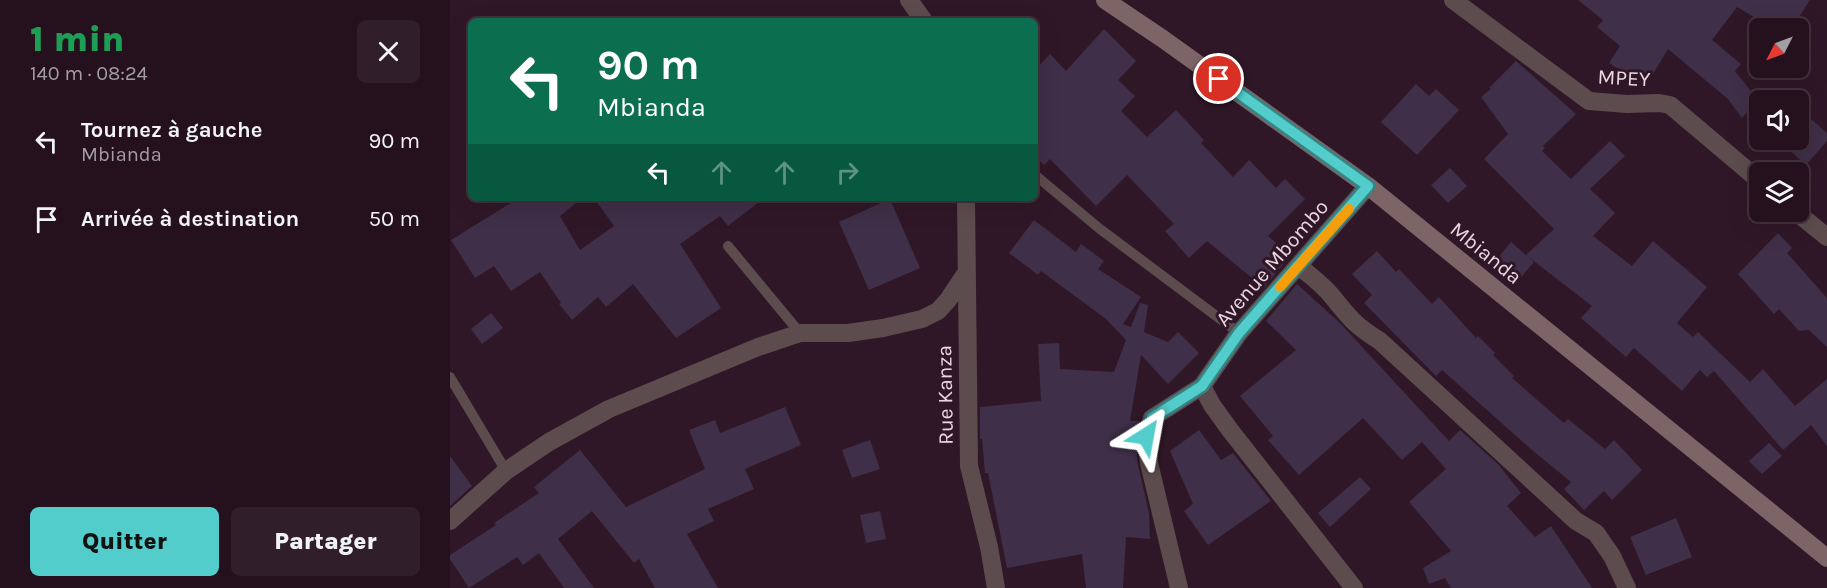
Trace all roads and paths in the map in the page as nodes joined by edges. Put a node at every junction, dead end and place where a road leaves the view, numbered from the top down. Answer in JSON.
{"nodes":[{"id":1,"x":909,"y":0,"type":"edge"},
{"id":2,"x":1105,"y":0,"type":"edge"},
{"id":3,"x":1453,"y":0,"type":"edge"},
{"id":4,"x":922,"y":18,"type":"edge"},
{"id":5,"x":1749,"y":172,"type":"edge"},
{"id":6,"x":1038,"y":177,"type":"edge"},
{"id":7,"x":1368,"y":186,"type":"junction"},
{"id":8,"x":966,"y":201,"type":"edge"},
{"id":9,"x":1808,"y":222,"type":"edge"},
{"id":10,"x":1827,"y":237,"type":"edge"},
{"id":11,"x":728,"y":246,"type":"dead end"},
{"id":12,"x":1299,"y":266,"type":"junction"},
{"id":13,"x":966,"y":273,"type":"junction"},
{"id":14,"x":800,"y":333,"type":"junction"},
{"id":15,"x":1239,"y":333,"type":"junction"},
{"id":16,"x":450,"y":377,"type":"edge"},
{"id":17,"x":1202,"y":386,"type":"junction"},
{"id":18,"x":506,"y":471,"type":"junction"},
{"id":19,"x":450,"y":521,"type":"edge"},
{"id":20,"x":1827,"y":558,"type":"edge"},
{"id":21,"x":996,"y":588,"type":"edge"},
{"id":22,"x":1179,"y":588,"type":"edge"},
{"id":23,"x":1354,"y":588,"type":"edge"},
{"id":24,"x":1626,"y":588,"type":"edge"}],
"edges":[{"from":1,"to":4,"type":"street"},
{"from":2,"to":7,"type":"street","name":"Mbianda"},
{"from":3,"to":5,"type":"street","name":"MPEY"},
{"from":6,"to":15,"type":"lane"},
{"from":7,"to":12,"type":"street","name":"Avenue Mbombo"},
{"from":7,"to":20,"type":"street","name":"Mbianda"},
{"from":8,"to":13,"type":"street","name":"Rue Kanza"},
{"from":9,"to":10,"type":"street"},
{"from":11,"to":14,"type":"lane"},
{"from":12,"to":15,"type":"street","name":"Avenue Mbombo"},
{"from":12,"to":24,"type":"street"},
{"from":13,"to":14,"type":"street"},
{"from":13,"to":21,"type":"street","name":"Rue Kanza"},
{"from":14,"to":18,"type":"street"},
{"from":15,"to":17,"type":"street","name":"Avenue Mbombo"},
{"from":16,"to":18,"type":"lane"},
{"from":17,"to":22,"type":"street","name":"Avenue Mbombo"},
{"from":17,"to":23,"type":"street"},
{"from":18,"to":19,"type":"street"}]}
